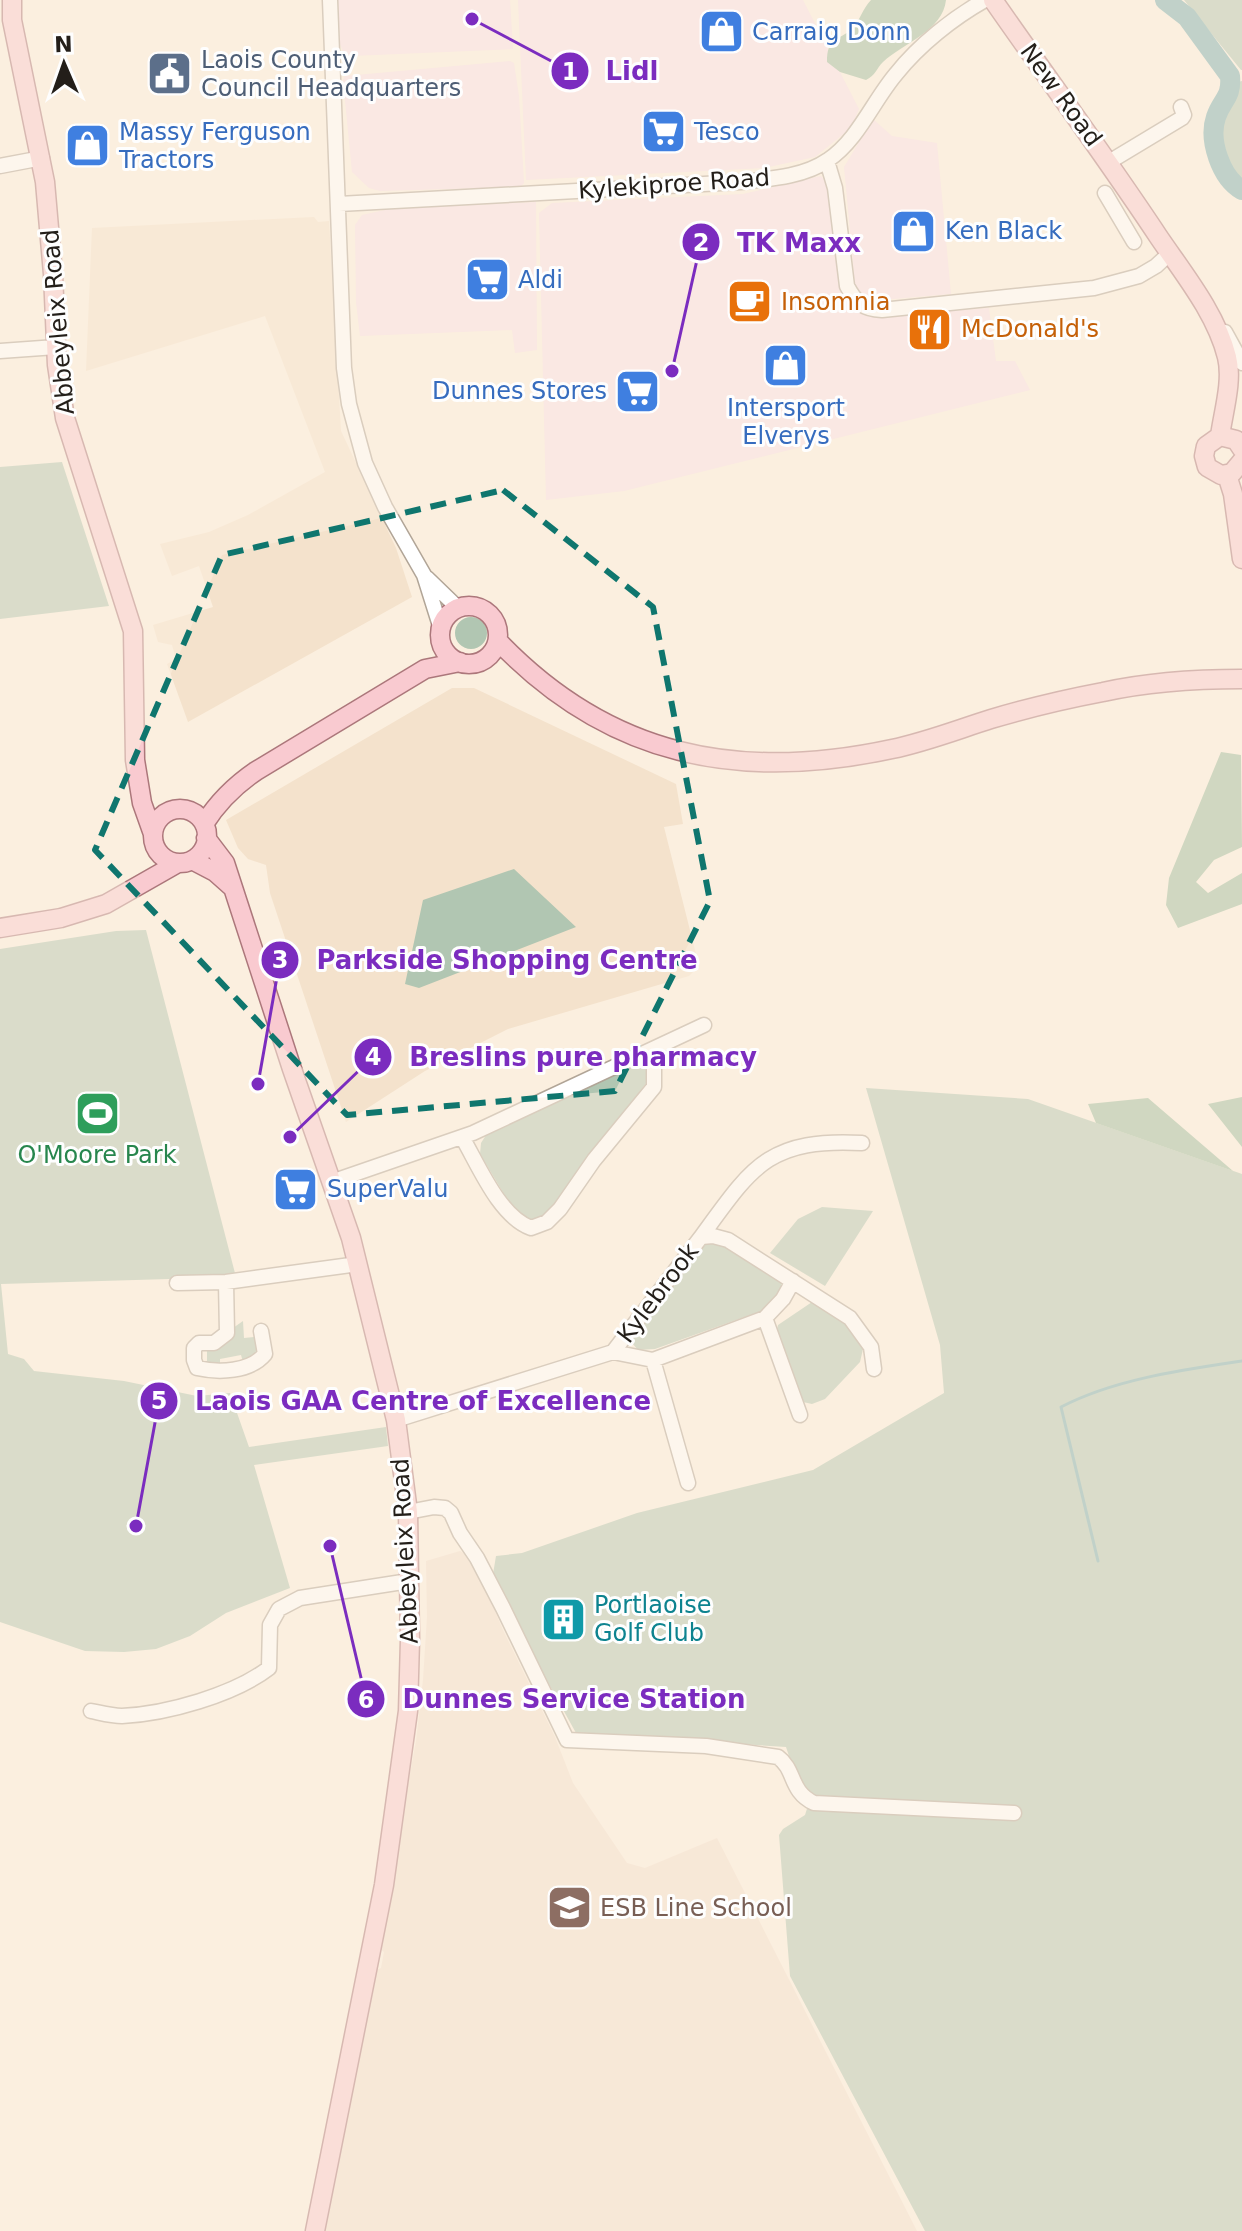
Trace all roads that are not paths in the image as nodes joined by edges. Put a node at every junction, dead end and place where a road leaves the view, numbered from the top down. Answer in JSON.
{"nodes":[{"id":1,"x":12,"y":0,"type":"edge"},
{"id":2,"x":330,"y":0,"type":"edge"},
{"id":3,"x":985,"y":0,"type":"edge"},
{"id":4,"x":993,"y":0,"type":"edge"},
{"id":5,"x":1181,"y":107,"type":"dead end"},
{"id":6,"x":42,"y":158,"type":"junction"},
{"id":7,"x":827,"y":161,"type":"junction"},
{"id":8,"x":1109,"y":162,"type":"junction"},
{"id":9,"x":0,"y":166,"type":"edge"},
{"id":10,"x":1105,"y":193,"type":"dead end"},
{"id":11,"x":1132,"y":196,"type":"junction"},
{"id":12,"x":339,"y":204,"type":"junction"},
{"id":13,"x":1116,"y":213,"type":"junction"},
{"id":14,"x":1134,"y":242,"type":"dead end"},
{"id":15,"x":1170,"y":253,"type":"junction"},
{"id":16,"x":1216,"y":329,"type":"junction"},
{"id":17,"x":56,"y":347,"type":"junction"},
{"id":18,"x":0,"y":351,"type":"edge"},
{"id":19,"x":1242,"y":363,"type":"edge"},
{"id":20,"x":1220,"y":436,"type":"junction"},
{"id":21,"x":1242,"y":449,"type":"edge"},
{"id":22,"x":1242,"y":461,"type":"edge"},
{"id":23,"x":1227,"y":475,"type":"junction"},
{"id":24,"x":1241,"y":550,"type":"edge"},
{"id":25,"x":424,"y":575,"type":"junction"},
{"id":26,"x":458,"y":608,"type":"junction"},
{"id":27,"x":441,"y":636,"type":"junction"},
{"id":28,"x":498,"y":641,"type":"junction"},
{"id":29,"x":481,"y":661,"type":"junction"},
{"id":30,"x":460,"y":662,"type":"junction"},
{"id":31,"x":1242,"y":666,"type":"edge"},
{"id":32,"x":425,"y":669,"type":"junction"},
{"id":33,"x":526,"y":670,"type":"junction"},
{"id":34,"x":1211,"y":678,"type":"junction"},
{"id":35,"x":1242,"y":679,"type":"edge"},
{"id":36,"x":139,"y":780,"type":"junction"},
{"id":37,"x":237,"y":784,"type":"junction"},
{"id":38,"x":178,"y":809,"type":"junction"},
{"id":39,"x":205,"y":831,"type":"junction"},
{"id":40,"x":154,"y":841,"type":"junction"},
{"id":41,"x":185,"y":861,"type":"junction"},
{"id":42,"x":139,"y":883,"type":"junction"},
{"id":43,"x":233,"y":888,"type":"junction"},
{"id":44,"x":0,"y":928,"type":"edge"},
{"id":45,"x":704,"y":1025,"type":"dead end"},
{"id":46,"x":649,"y":1051,"type":"junction"},
{"id":47,"x":462,"y":1137,"type":"junction"},
{"id":48,"x":862,"y":1143,"type":"dead end"},
{"id":49,"x":331,"y":1182,"type":"junction"},
{"id":50,"x":701,"y":1237,"type":"junction"},
{"id":51,"x":358,"y":1264,"type":"junction"},
{"id":52,"x":793,"y":1281,"type":"junction"},
{"id":53,"x":226,"y":1282,"type":"junction"},
{"id":54,"x":177,"y":1283,"type":"dead end"},
{"id":55,"x":765,"y":1318,"type":"junction"},
{"id":56,"x":261,"y":1331,"type":"dead end"},
{"id":57,"x":613,"y":1352,"type":"junction"},
{"id":58,"x":653,"y":1360,"type":"junction"},
{"id":59,"x":874,"y":1369,"type":"dead end"},
{"id":60,"x":800,"y":1415,"type":"dead end"},
{"id":61,"x":396,"y":1420,"type":"junction"},
{"id":62,"x":688,"y":1483,"type":"dead end"},
{"id":63,"x":408,"y":1512,"type":"junction"},
{"id":64,"x":409,"y":1581,"type":"junction"},
{"id":65,"x":91,"y":1710,"type":"dead end"},
{"id":66,"x":1014,"y":1813,"type":"dead end"},
{"id":67,"x":315,"y":2231,"type":"edge"}],
"edges":[{"from":1,"to":6,"type":"main road","name":"Abbeyleix Road"},
{"from":2,"to":12,"type":"street"},
{"from":3,"to":7,"type":"street","name":"Kylekiproe Road"},
{"from":4,"to":8,"type":"main road","name":"New Road"},
{"from":5,"to":8,"type":"street"},
{"from":6,"to":9,"type":"street"},
{"from":6,"to":17,"type":"main road","name":"Abbeyleix Road"},
{"from":7,"to":12,"type":"street","name":"Kylekiproe Road"},
{"from":7,"to":15,"type":"street"},
{"from":8,"to":11,"type":"main road","name":"New Road"},
{"from":10,"to":13,"type":"street"},
{"from":11,"to":13,"type":"street"},
{"from":11,"to":15,"type":"main road","name":"New Road"},
{"from":12,"to":25,"type":"street"},
{"from":13,"to":14,"type":"street"},
{"from":15,"to":16,"type":"main road","name":"New Road"},
{"from":16,"to":19,"type":"street"},
{"from":16,"to":20,"type":"main road","name":"New Road"},
{"from":17,"to":18,"type":"street"},
{"from":17,"to":36,"type":"main road","name":"Abbeyleix Road"},
{"from":20,"to":21,"type":"main road"},
{"from":20,"to":23,"type":"main road","name":"New Road"},
{"from":22,"to":23,"type":"main road"},
{"from":23,"to":24,"type":"main road"},
{"from":25,"to":26,"type":"street"},
{"from":25,"to":27,"type":"street"},
{"from":26,"to":27,"type":"main road"},
{"from":26,"to":28,"type":"main road"},
{"from":27,"to":30,"type":"main road"},
{"from":27,"to":32,"type":"main road"},
{"from":28,"to":29,"type":"main road"},
{"from":28,"to":33,"type":"main road"},
{"from":29,"to":30,"type":"main road"},
{"from":29,"to":33,"type":"main road"},
{"from":30,"to":32,"type":"main road"},
{"from":31,"to":34,"type":"main road"},
{"from":32,"to":37,"type":"main road"},
{"from":33,"to":34,"type":"main road"},
{"from":34,"to":35,"type":"main road"},
{"from":36,"to":38,"type":"main road"},
{"from":36,"to":40,"type":"main road","name":"Abbeyleix Road"},
{"from":37,"to":38,"type":"main road"},
{"from":37,"to":39,"type":"main road"},
{"from":38,"to":39,"type":"main road"},
{"from":38,"to":40,"type":"main road"},
{"from":39,"to":41,"type":"main road"},
{"from":39,"to":43,"type":"main road","name":"Abbeyleix Road"},
{"from":40,"to":41,"type":"main road"},
{"from":40,"to":42,"type":"main road"},
{"from":41,"to":42,"type":"main road"},
{"from":41,"to":43,"type":"main road"},
{"from":42,"to":44,"type":"main road"},
{"from":43,"to":49,"type":"main road","name":"Abbeyleix Road"},
{"from":45,"to":46,"type":"street"},
{"from":46,"to":47,"type":"street"},
{"from":46,"to":47,"type":"street"},
{"from":47,"to":49,"type":"street"},
{"from":48,"to":50,"type":"street"},
{"from":49,"to":51,"type":"main road","name":"Abbeyleix Road"},
{"from":50,"to":52,"type":"street","name":"Kylebrook"},
{"from":50,"to":57,"type":"street","name":"Kylebrook"},
{"from":51,"to":53,"type":"street"},
{"from":51,"to":61,"type":"main road","name":"Abbeyleix Road"},
{"from":52,"to":55,"type":"street"},
{"from":52,"to":59,"type":"street","name":"Kylebrook"},
{"from":53,"to":54,"type":"street"},
{"from":53,"to":56,"type":"street"},
{"from":55,"to":58,"type":"street"},
{"from":55,"to":60,"type":"street"},
{"from":57,"to":58,"type":"street"},
{"from":57,"to":61,"type":"street","name":"Kylebrook"},
{"from":58,"to":62,"type":"street"},
{"from":61,"to":63,"type":"main road","name":"Abbeyleix Road"},
{"from":63,"to":64,"type":"main road","name":"Abbeyleix Road"},
{"from":63,"to":66,"type":"street"},
{"from":64,"to":65,"type":"street"},
{"from":64,"to":67,"type":"main road","name":"Abbeyleix Road"}]}
